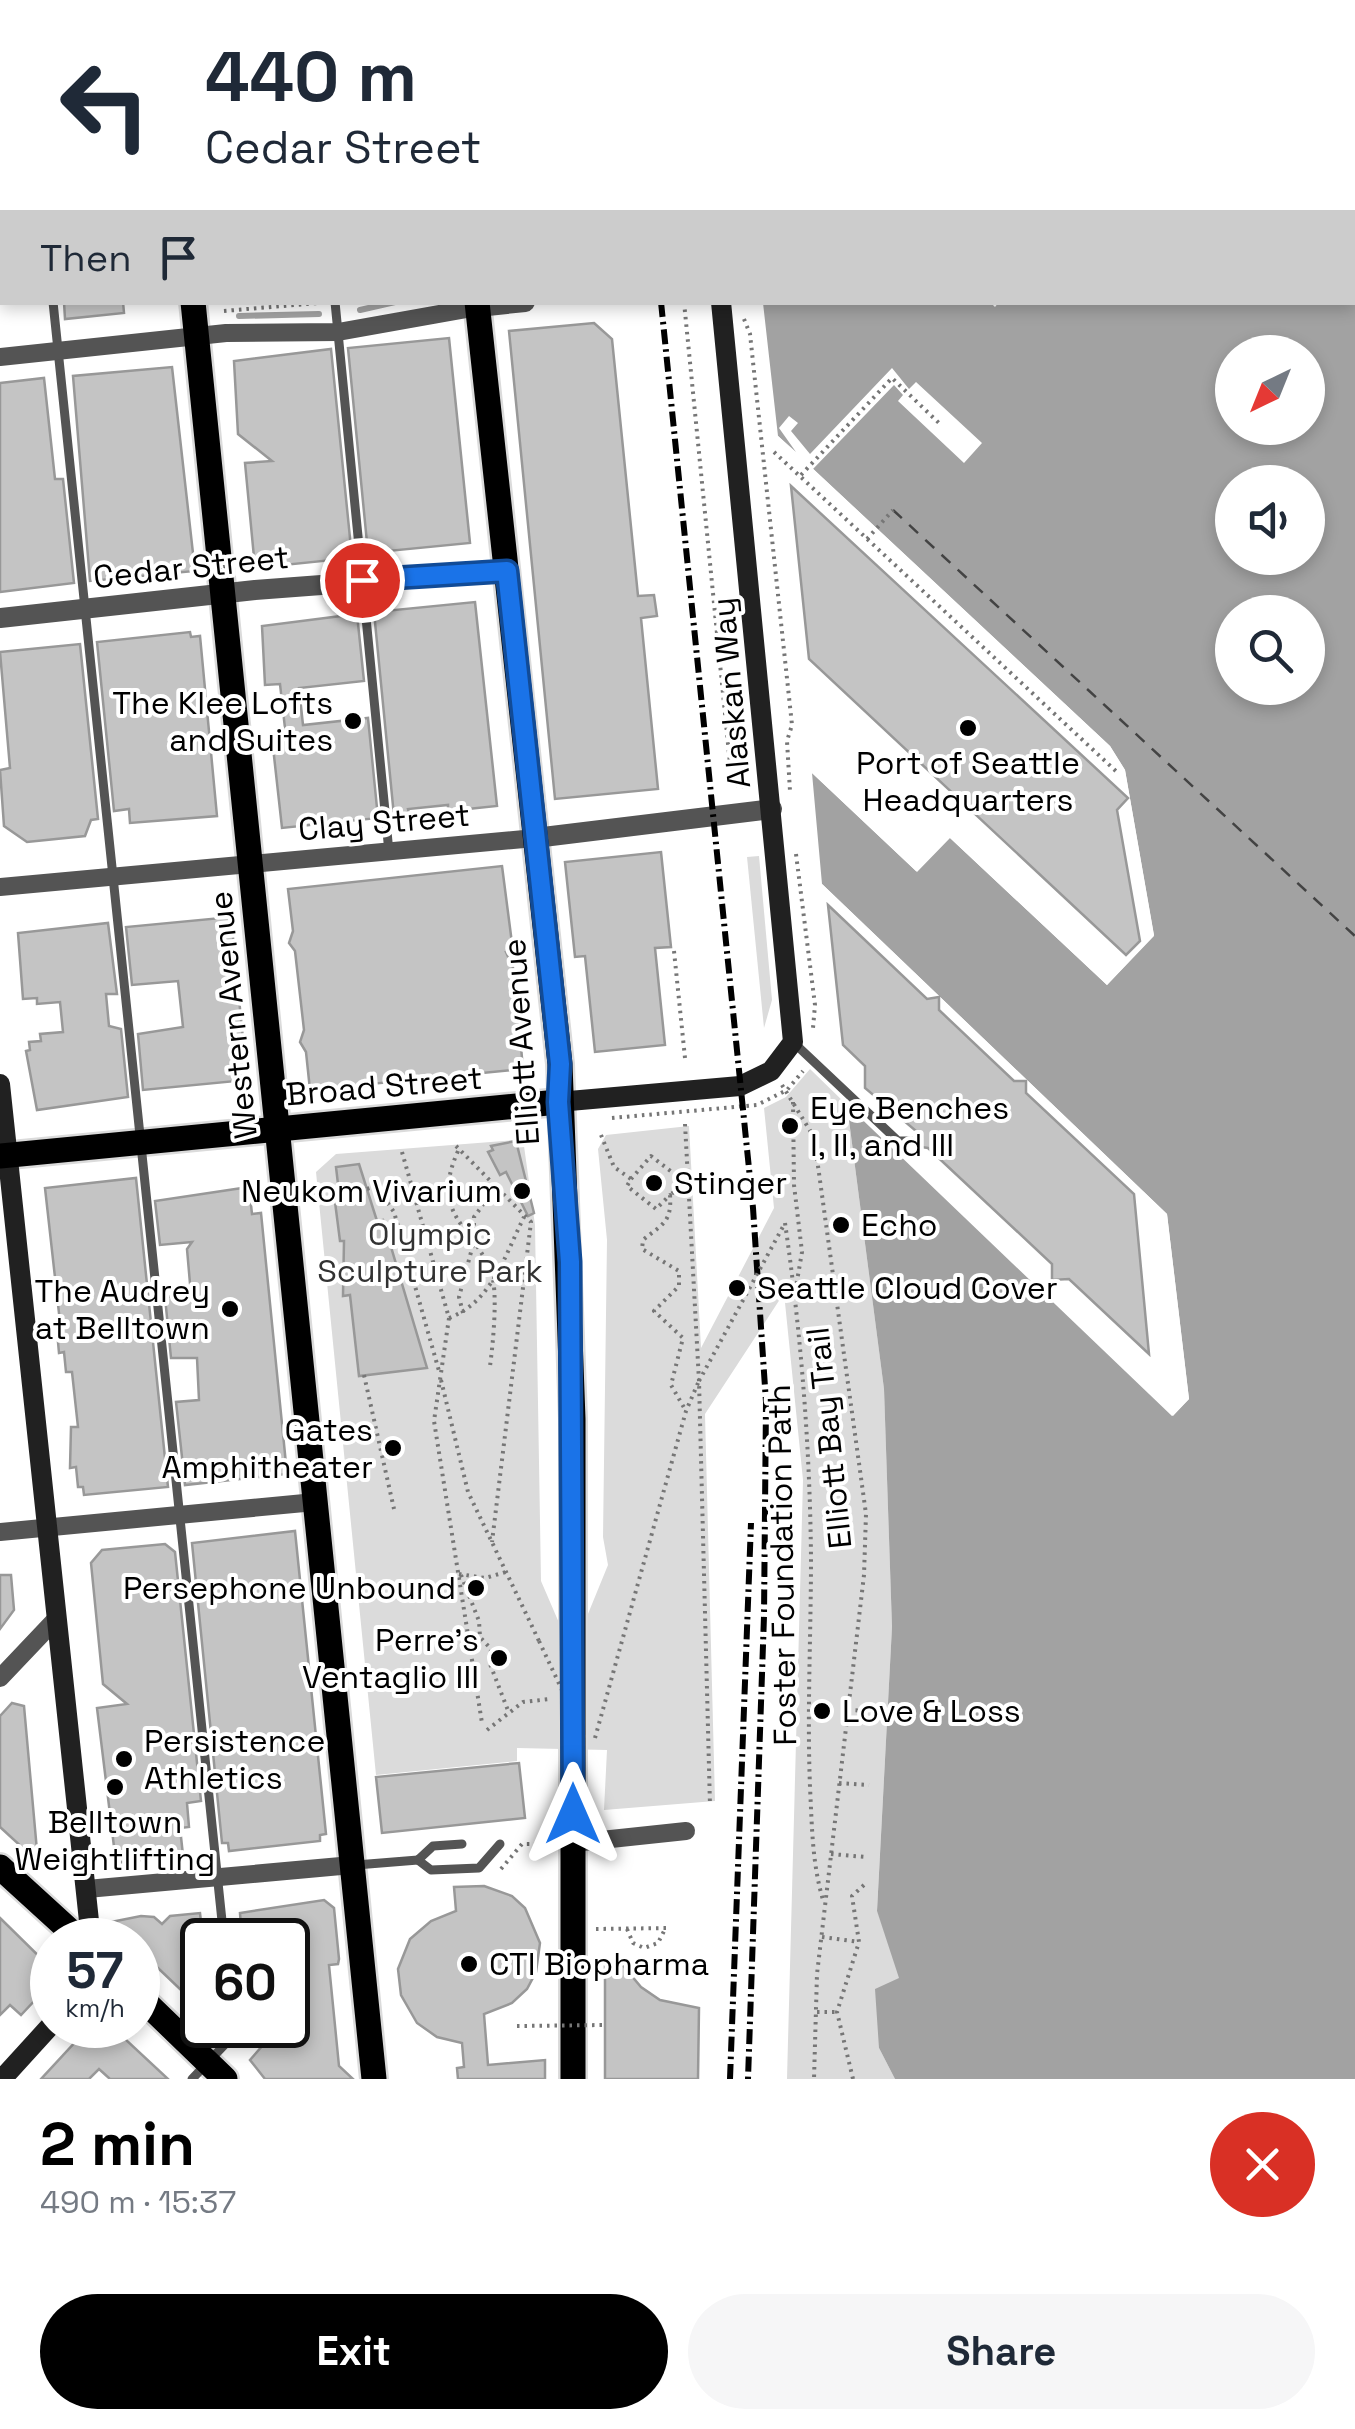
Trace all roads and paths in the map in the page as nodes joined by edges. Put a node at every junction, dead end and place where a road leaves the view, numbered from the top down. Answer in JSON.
{"nodes":[{"id":1,"x":52,"y":305,"type":"edge"},
{"id":2,"x":194,"y":305,"type":"edge"},
{"id":3,"x":294,"y":305,"type":"edge"},
{"id":4,"x":335,"y":305,"type":"edge"},
{"id":5,"x":478,"y":305,"type":"edge"},
{"id":6,"x":684,"y":305,"type":"edge"},
{"id":7,"x":721,"y":305,"type":"edge"},
{"id":8,"x":224,"y":311,"type":"dead end"},
{"id":9,"x":743,"y":316,"type":"dead end"},
{"id":10,"x":338,"y":332,"type":"junction"},
{"id":11,"x":197,"y":336,"type":"junction"},
{"id":12,"x":57,"y":351,"type":"junction"},
{"id":13,"x":0,"y":357,"type":"edge"},
{"id":14,"x":940,"y":424,"type":"dead end"},
{"id":15,"x":774,"y":452,"type":"dead end"},
{"id":16,"x":800,"y":476,"type":"junction"},
{"id":17,"x":893,"y":510,"type":"dead end"},
{"id":18,"x":867,"y":539,"type":"junction"},
{"id":19,"x":507,"y":571,"type":"junction"},
{"id":20,"x":362,"y":580,"type":"junction"},
{"id":21,"x":223,"y":593,"type":"junction"},
{"id":22,"x":86,"y":608,"type":"junction"},
{"id":23,"x":0,"y":618,"type":"edge"},
{"id":24,"x":788,"y":752,"type":"dead end"},
{"id":25,"x":1119,"y":774,"type":"dead end"},
{"id":26,"x":748,"y":788,"type":"dead end"},
{"id":27,"x":772,"y":808,"type":"junction"},
{"id":28,"x":535,"y":838,"type":"junction"},
{"id":29,"x":388,"y":852,"type":"junction"},
{"id":30,"x":250,"y":865,"type":"junction"},
{"id":31,"x":113,"y":877,"type":"junction"},
{"id":32,"x":0,"y":888,"type":"edge"},
{"id":33,"x":674,"y":952,"type":"dead end"},
{"id":34,"x":794,"y":1042,"type":"junction"},
{"id":35,"x":684,"y":1058,"type":"dead end"},
{"id":36,"x":0,"y":1084,"type":"edge"},
{"id":37,"x":787,"y":1090,"type":"dead end"},
{"id":38,"x":793,"y":1097,"type":"junction"},
{"id":39,"x":558,"y":1102,"type":"junction"},
{"id":40,"x":685,"y":1124,"type":"dead end"},
{"id":41,"x":277,"y":1129,"type":"junction"},
{"id":42,"x":601,"y":1136,"type":"dead end"},
{"id":43,"x":916,"y":1140,"type":"dead end"},
{"id":44,"x":138,"y":1143,"type":"junction"},
{"id":45,"x":402,"y":1152,"type":"dead end"},
{"id":46,"x":4,"y":1156,"type":"edge"},
{"id":47,"x":631,"y":1179,"type":"junction"},
{"id":48,"x":686,"y":1183,"type":"junction"},
{"id":49,"x":496,"y":1186,"type":"junction"},
{"id":50,"x":367,"y":1189,"type":"dead end"},
{"id":51,"x":338,"y":1191,"type":"dead end"},
{"id":52,"x":314,"y":1193,"type":"dead end"},
{"id":53,"x":670,"y":1196,"type":"junction"},
{"id":54,"x":525,"y":1216,"type":"junction"},
{"id":55,"x":541,"y":1220,"type":"dead end"},
{"id":56,"x":532,"y":1222,"type":"junction"},
{"id":57,"x":473,"y":1246,"type":"junction"},
{"id":58,"x":493,"y":1281,"type":"junction"},
{"id":59,"x":795,"y":1290,"type":"junction"},
{"id":60,"x":463,"y":1313,"type":"junction"},
{"id":61,"x":449,"y":1318,"type":"junction"},
{"id":62,"x":490,"y":1366,"type":"dead end"},
{"id":63,"x":440,"y":1374,"type":"junction"},
{"id":64,"x":364,"y":1375,"type":"dead end"},
{"id":65,"x":699,"y":1381,"type":"junction"},
{"id":66,"x":686,"y":1410,"type":"junction"},
{"id":67,"x":314,"y":1502,"type":"junction"},
{"id":68,"x":394,"y":1509,"type":"dead end"},
{"id":69,"x":181,"y":1514,"type":"junction"},
{"id":70,"x":46,"y":1527,"type":"junction"},
{"id":71,"x":0,"y":1532,"type":"edge"},
{"id":72,"x":492,"y":1542,"type":"junction"},
{"id":73,"x":864,"y":1562,"type":"junction"},
{"id":74,"x":876,"y":1562,"type":"dead end"},
{"id":75,"x":506,"y":1572,"type":"junction"},
{"id":76,"x":458,"y":1574,"type":"junction"},
{"id":77,"x":57,"y":1618,"type":"junction"},
{"id":78,"x":0,"y":1678,"type":"edge"},
{"id":79,"x":538,"y":1700,"type":"dead end"},
{"id":80,"x":848,"y":1710,"type":"junction"},
{"id":81,"x":870,"y":1711,"type":"dead end"},
{"id":82,"x":509,"y":1713,"type":"junction"},
{"id":83,"x":482,"y":1723,"type":"dead end"},
{"id":84,"x":487,"y":1730,"type":"dead end"},
{"id":85,"x":838,"y":1784,"type":"junction"},
{"id":86,"x":869,"y":1784,"type":"dead end"},
{"id":87,"x":710,"y":1806,"type":"dead end"},
{"id":88,"x":686,"y":1831,"type":"dead end"},
{"id":89,"x":462,"y":1844,"type":"dead end"},
{"id":90,"x":500,"y":1844,"type":"dead end"},
{"id":91,"x":560,"y":1844,"type":"junction"},
{"id":92,"x":830,"y":1854,"type":"junction"},
{"id":93,"x":866,"y":1857,"type":"dead end"},
{"id":94,"x":418,"y":1860,"type":"junction"},
{"id":95,"x":352,"y":1865,"type":"junction"},
{"id":96,"x":502,"y":1868,"type":"dead end"},
{"id":97,"x":1,"y":1870,"type":"edge"},
{"id":98,"x":217,"y":1878,"type":"junction"},
{"id":99,"x":864,"y":1885,"type":"dead end"},
{"id":100,"x":87,"y":1890,"type":"junction"},
{"id":101,"x":825,"y":1905,"type":"junction"},
{"id":102,"x":55,"y":1918,"type":"edge"},
{"id":103,"x":89,"y":1918,"type":"edge"},
{"id":104,"x":222,"y":1918,"type":"edge"},
{"id":105,"x":627,"y":1928,"type":"junction"},
{"id":106,"x":596,"y":1929,"type":"dead end"},
{"id":107,"x":822,"y":1938,"type":"junction"},
{"id":108,"x":859,"y":1942,"type":"junction"},
{"id":109,"x":816,"y":2012,"type":"junction"},
{"id":110,"x":837,"y":2012,"type":"junction"},
{"id":111,"x":160,"y":2020,"type":"edge"},
{"id":112,"x":605,"y":2025,"type":"dead end"},
{"id":113,"x":517,"y":2026,"type":"dead end"},
{"id":114,"x":30,"y":2048,"type":"edge"},
{"id":115,"x":225,"y":2048,"type":"edge"},
{"id":116,"x":208,"y":2074,"type":"edge"},
{"id":117,"x":2,"y":2079,"type":"edge"},
{"id":118,"x":374,"y":2079,"type":"edge"},
{"id":119,"x":573,"y":2079,"type":"edge"},
{"id":120,"x":814,"y":2079,"type":"edge"},
{"id":121,"x":853,"y":2079,"type":"edge"}],
"edges":[{"from":1,"to":12,"type":"lane"},
{"from":2,"to":11,"type":"main road","name":"Western Avenue"},
{"from":3,"to":8,"type":"path"},
{"from":4,"to":10,"type":"lane"},
{"from":5,"to":10,"type":"street"},
{"from":5,"to":19,"type":"main road","name":"Elliott Avenue"},
{"from":6,"to":26,"type":"path"},
{"from":7,"to":27,"type":"main road","name":"Alaskan Way"},
{"from":9,"to":24,"type":"path"},
{"from":10,"to":11,"type":"street"},
{"from":10,"to":20,"type":"lane"},
{"from":11,"to":12,"type":"street"},
{"from":11,"to":21,"type":"main road","name":"Western Avenue"},
{"from":12,"to":13,"type":"street"},
{"from":12,"to":22,"type":"lane"},
{"from":14,"to":16,"type":"path"},
{"from":15,"to":16,"type":"path"},
{"from":16,"to":18,"type":"path"},
{"from":17,"to":18,"type":"path"},
{"from":18,"to":25,"type":"path"},
{"from":19,"to":20,"type":"street","name":"Cedar Street"},
{"from":19,"to":28,"type":"main road","name":"Elliott Avenue"},
{"from":20,"to":21,"type":"street","name":"Cedar Street"},
{"from":20,"to":29,"type":"lane"},
{"from":21,"to":22,"type":"street","name":"Cedar Street"},
{"from":21,"to":30,"type":"main road","name":"Western Avenue"},
{"from":22,"to":23,"type":"street","name":"Cedar Street"},
{"from":22,"to":31,"type":"lane"},
{"from":27,"to":28,"type":"street","name":"Clay Street"},
{"from":27,"to":34,"type":"main road","name":"Alaskan Way"},
{"from":28,"to":29,"type":"street","name":"Clay Street"},
{"from":28,"to":39,"type":"main road","name":"Elliott Avenue"},
{"from":29,"to":30,"type":"street","name":"Clay Street"},
{"from":30,"to":31,"type":"street","name":"Clay Street"},
{"from":30,"to":41,"type":"main road","name":"Western Avenue"},
{"from":31,"to":32,"type":"street","name":"Clay Street"},
{"from":31,"to":44,"type":"lane"},
{"from":33,"to":35,"type":"path"},
{"from":34,"to":39,"type":"main road","name":"Broad Street"},
{"from":34,"to":43,"type":"lane"},
{"from":36,"to":46,"type":"main road"},
{"from":37,"to":38,"type":"path","name":"Elliott Bay Trail"},
{"from":38,"to":59,"type":"path"},
{"from":38,"to":73,"type":"path","name":"Elliott Bay Trail"},
{"from":39,"to":41,"type":"main road","name":"Broad Street"},
{"from":39,"to":91,"type":"main road","name":"Elliott Avenue"},
{"from":40,"to":48,"type":"path"},
{"from":41,"to":44,"type":"main road","name":"Broad Street"},
{"from":41,"to":67,"type":"main road","name":"Western Avenue"},
{"from":42,"to":47,"type":"path"},
{"from":44,"to":46,"type":"main road","name":"Broad Street"},
{"from":44,"to":69,"type":"lane"},
{"from":45,"to":61,"type":"path"},
{"from":46,"to":70,"type":"main road"},
{"from":47,"to":48,"type":"path"},
{"from":47,"to":53,"type":"path"},
{"from":48,"to":53,"type":"path"},
{"from":48,"to":65,"type":"path"},
{"from":49,"to":54,"type":"path"},
{"from":49,"to":57,"type":"path"},
{"from":49,"to":57,"type":"path"},
{"from":50,"to":63,"type":"path"},
{"from":51,"to":52,"type":"path"},
{"from":53,"to":66,"type":"path"},
{"from":54,"to":56,"type":"path"},
{"from":54,"to":58,"type":"path"},
{"from":55,"to":56,"type":"path"},
{"from":56,"to":72,"type":"path"},
{"from":57,"to":58,"type":"path"},
{"from":57,"to":60,"type":"path"},
{"from":58,"to":60,"type":"path"},
{"from":58,"to":62,"type":"path"},
{"from":59,"to":65,"type":"path","name":"Foster Foundation Path","bridge":true},
{"from":59,"to":101,"type":"path","name":"Foster Foundation Path"},
{"from":60,"to":61,"type":"path"},
{"from":61,"to":63,"type":"path"},
{"from":63,"to":72,"type":"path"},
{"from":63,"to":76,"type":"path"},
{"from":64,"to":68,"type":"path"},
{"from":65,"to":66,"type":"path"},
{"from":65,"to":87,"type":"path"},
{"from":66,"to":75,"type":"path","bridge":true},
{"from":67,"to":69,"type":"street"},
{"from":67,"to":95,"type":"main road","name":"Western Avenue"},
{"from":69,"to":70,"type":"street"},
{"from":69,"to":98,"type":"lane"},
{"from":70,"to":71,"type":"street"},
{"from":70,"to":77,"type":"main road"},
{"from":72,"to":75,"type":"path"},
{"from":73,"to":74,"type":"path"},
{"from":73,"to":80,"type":"path","name":"Elliott Bay Trail"},
{"from":75,"to":76,"type":"path"},
{"from":76,"to":82,"type":"path"},
{"from":76,"to":83,"type":"path"},
{"from":77,"to":78,"type":"street"},
{"from":77,"to":100,"type":"main road"},
{"from":79,"to":82,"type":"path"},
{"from":80,"to":81,"type":"path"},
{"from":80,"to":85,"type":"path","name":"Elliott Bay Trail"},
{"from":82,"to":84,"type":"path"},
{"from":85,"to":86,"type":"path"},
{"from":85,"to":92,"type":"path","name":"Elliott Bay Trail"},
{"from":88,"to":91,"type":"street"},
{"from":89,"to":94,"type":"lane"},
{"from":90,"to":94,"type":"lane"},
{"from":91,"to":96,"type":"path"},
{"from":91,"to":119,"type":"main road","name":"Elliott Avenue"},
{"from":92,"to":93,"type":"path"},
{"from":92,"to":101,"type":"path","name":"Elliott Bay Trail"},
{"from":94,"to":95,"type":"lane"},
{"from":95,"to":98,"type":"street"},
{"from":95,"to":118,"type":"main road","name":"Western Avenue"},
{"from":97,"to":102,"type":"main road"},
{"from":98,"to":100,"type":"street"},
{"from":98,"to":104,"type":"lane"},
{"from":99,"to":108,"type":"path"},
{"from":100,"to":103,"type":"main road"},
{"from":101,"to":107,"type":"path","name":"Elliott Bay Trail"},
{"from":105,"to":105,"type":"path"},
{"from":105,"to":106,"type":"path"},
{"from":107,"to":108,"type":"path"},
{"from":107,"to":109,"type":"path","name":"Elliott Bay Trail"},
{"from":108,"to":110,"type":"path"},
{"from":109,"to":110,"type":"path"},
{"from":109,"to":120,"type":"path","name":"Elliott Bay Trail"},
{"from":110,"to":121,"type":"path"},
{"from":111,"to":116,"type":"main road"},
{"from":112,"to":113,"type":"path","bridge":true},
{"from":114,"to":117,"type":"main road"},
{"from":115,"to":116,"type":"lane"}]}
